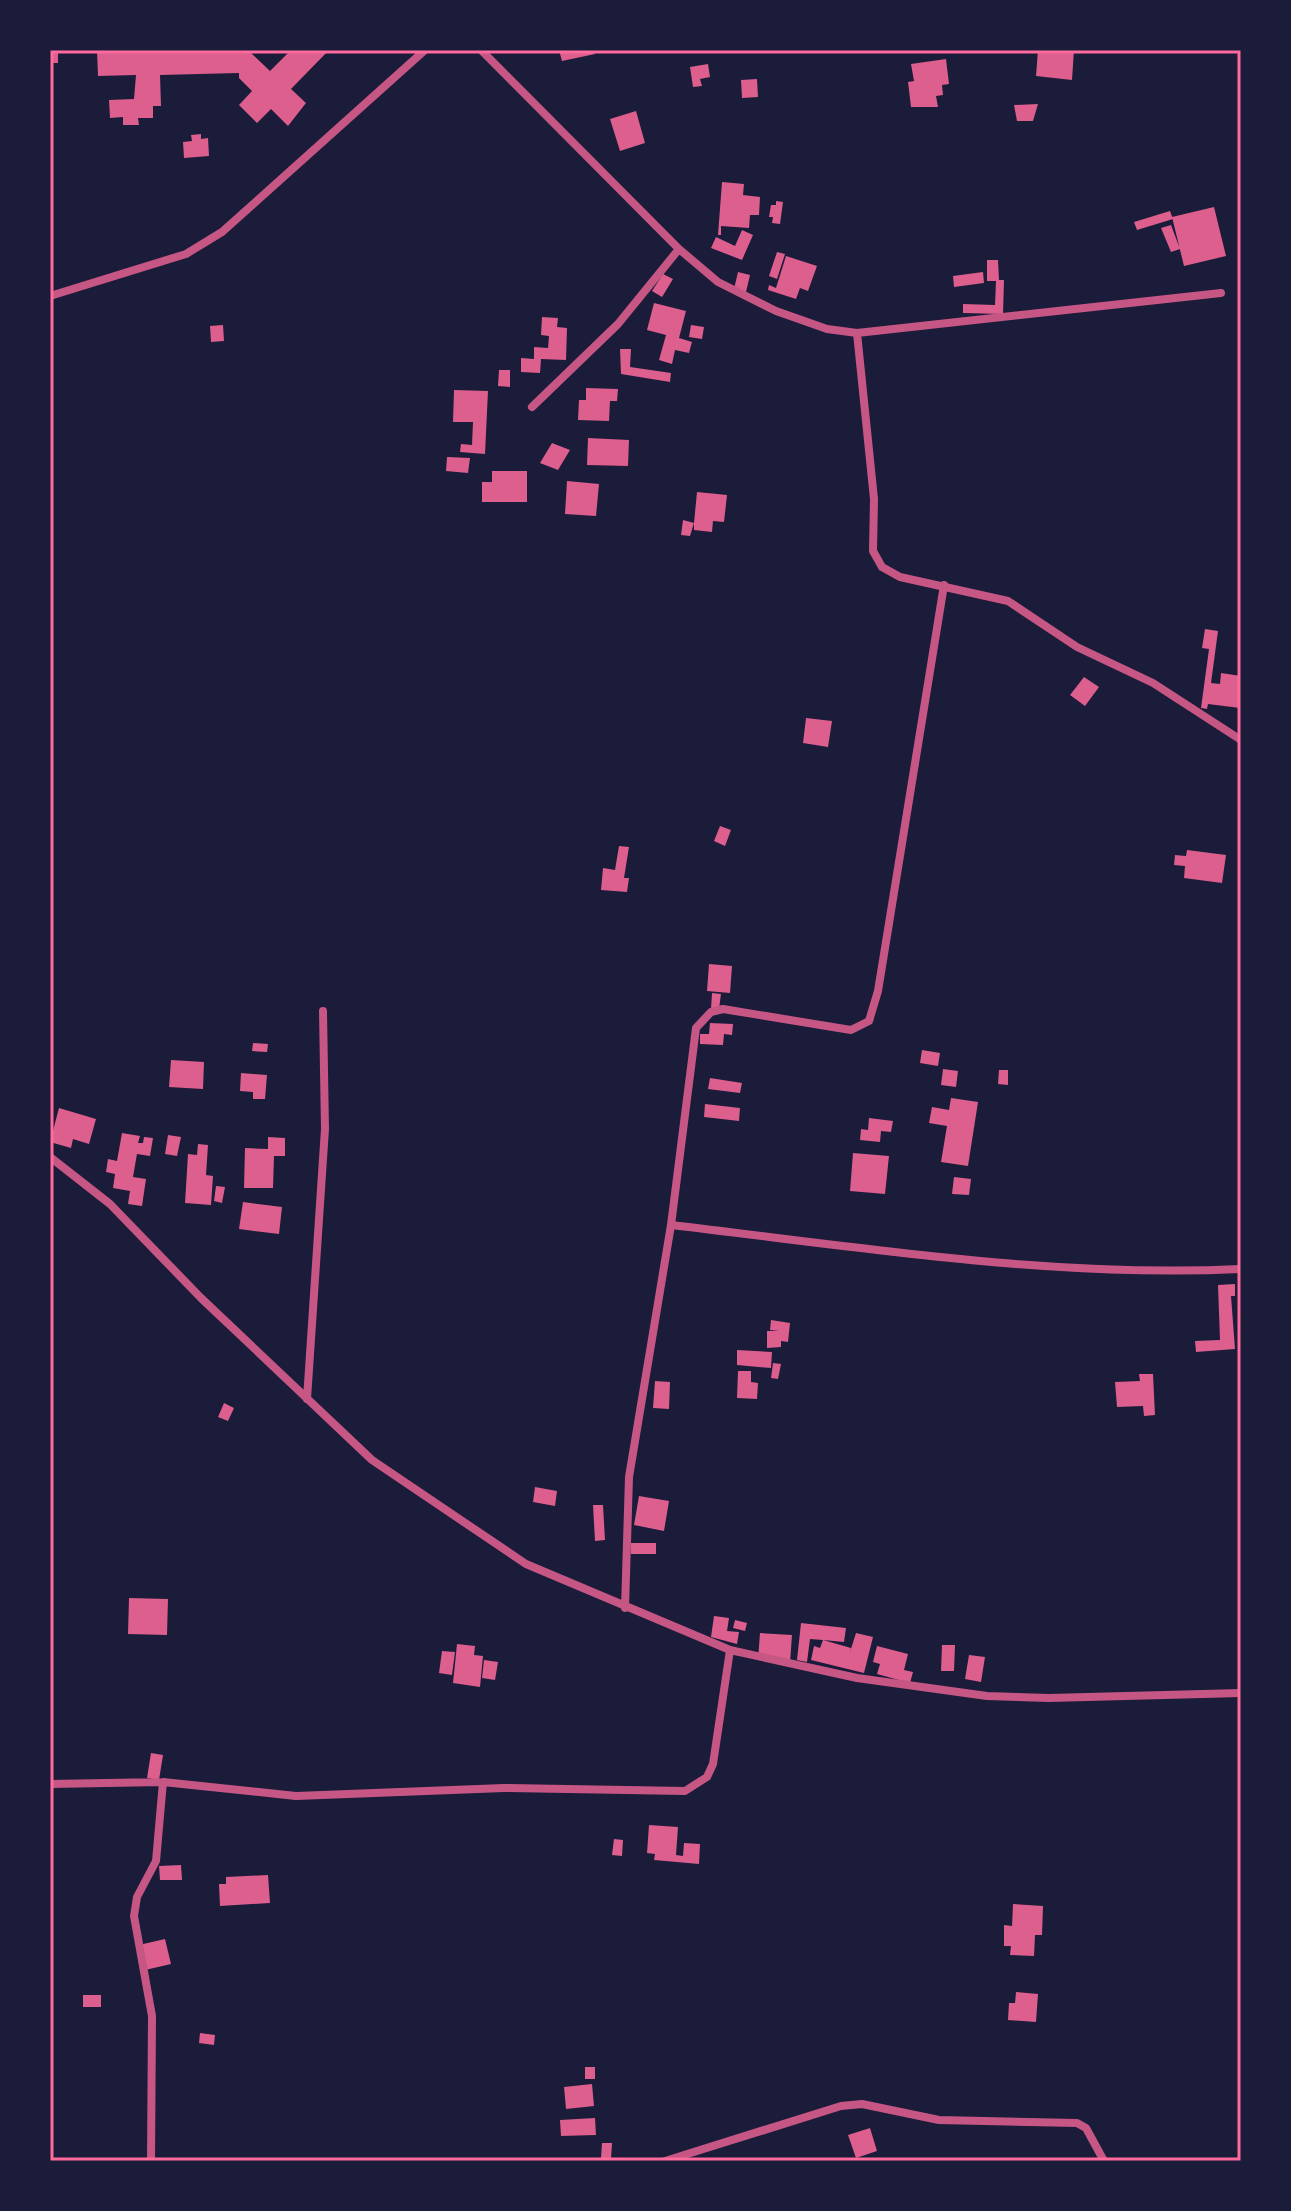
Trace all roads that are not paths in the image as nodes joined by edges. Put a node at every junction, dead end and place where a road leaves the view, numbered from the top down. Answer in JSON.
{"nodes":[{"id":1,"x":425,"y":50,"type":"edge"},
{"id":2,"x":481,"y":50,"type":"edge"},
{"id":3,"x":679,"y":249,"type":"junction"},
{"id":4,"x":1221,"y":293,"type":"dead end"},
{"id":5,"x":50,"y":296,"type":"edge"},
{"id":6,"x":857,"y":333,"type":"junction"},
{"id":7,"x":532,"y":407,"type":"dead end"},
{"id":8,"x":944,"y":585,"type":"junction"},
{"id":9,"x":1241,"y":740,"type":"edge"},
{"id":10,"x":323,"y":1011,"type":"dead end"},
{"id":11,"x":50,"y":1157,"type":"edge"},
{"id":12,"x":671,"y":1225,"type":"junction"},
{"id":13,"x":1241,"y":1269,"type":"edge"},
{"id":14,"x":307,"y":1399,"type":"junction"},
{"id":15,"x":625,"y":1608,"type":"junction"},
{"id":16,"x":730,"y":1650,"type":"junction"},
{"id":17,"x":1241,"y":1693,"type":"edge"},
{"id":18,"x":163,"y":1782,"type":"junction"},
{"id":19,"x":50,"y":1784,"type":"edge"},
{"id":20,"x":151,"y":2161,"type":"edge"},
{"id":21,"x":665,"y":2161,"type":"edge"},
{"id":22,"x":1104,"y":2161,"type":"edge"}],
"edges":[{"from":1,"to":5,"type":"street"},
{"from":2,"to":3,"type":"street"},
{"from":3,"to":6,"type":"street"},
{"from":3,"to":7,"type":"street"},
{"from":4,"to":6,"type":"street"},
{"from":6,"to":8,"type":"street"},
{"from":8,"to":9,"type":"street"},
{"from":8,"to":12,"type":"street"},
{"from":10,"to":14,"type":"street"},
{"from":11,"to":14,"type":"street"},
{"from":12,"to":13,"type":"street"},
{"from":12,"to":15,"type":"street"},
{"from":14,"to":15,"type":"street"},
{"from":15,"to":16,"type":"street"},
{"from":16,"to":17,"type":"street"},
{"from":16,"to":18,"type":"street"},
{"from":18,"to":19,"type":"street"},
{"from":18,"to":20,"type":"street"},
{"from":21,"to":22,"type":"street"}]}
